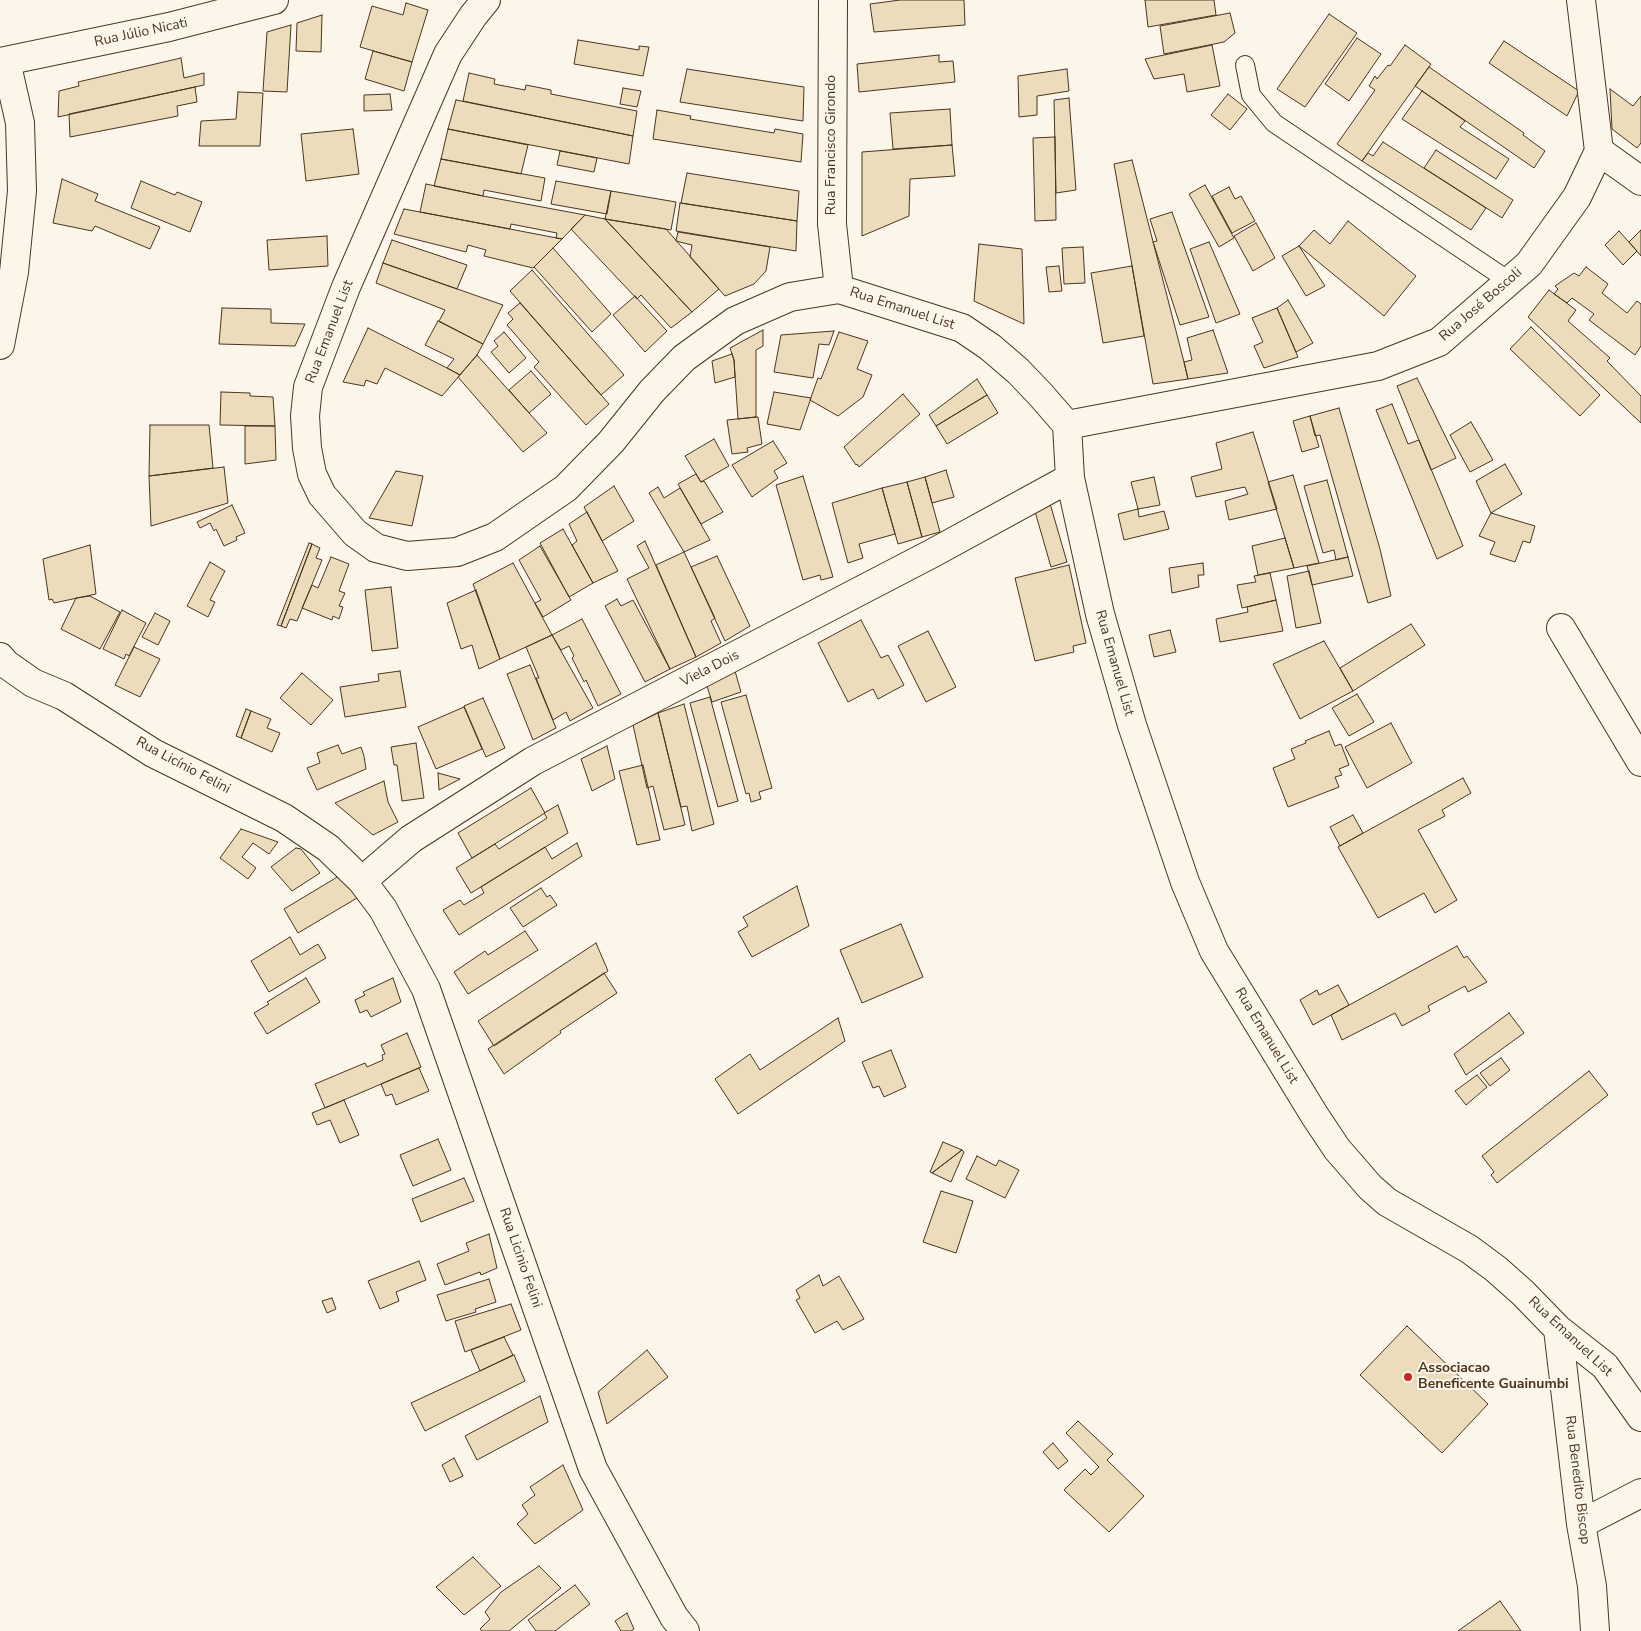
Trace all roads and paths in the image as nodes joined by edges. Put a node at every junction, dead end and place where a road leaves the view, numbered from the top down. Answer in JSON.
{"nodes":[{"id":1,"x":274,"y":0,"type":"edge"},
{"id":2,"x":833,"y":0,"type":"edge"},
{"id":3,"x":1581,"y":0,"type":"edge"},
{"id":4,"x":474,"y":5,"type":"edge"},
{"id":5,"x":3,"y":62,"type":"edge"},
{"id":6,"x":1245,"y":65,"type":"dead end"},
{"id":7,"x":1599,"y":151,"type":"junction"},
{"id":8,"x":1641,"y":181,"type":"edge"},
{"id":9,"x":1509,"y":282,"type":"junction"},
{"id":10,"x":839,"y":289,"type":"junction"},
{"id":11,"x":0,"y":345,"type":"edge"},
{"id":12,"x":1067,"y":425,"type":"junction"},
{"id":13,"x":1070,"y":478,"type":"junction"},
{"id":14,"x":1561,"y":628,"type":"dead end"},
{"id":15,"x":0,"y":657,"type":"edge"},
{"id":16,"x":1641,"y":762,"type":"edge"},
{"id":17,"x":362,"y":881,"type":"junction"},
{"id":18,"x":1558,"y":1329,"type":"junction"},
{"id":19,"x":1641,"y":1417,"type":"edge"},
{"id":20,"x":1641,"y":1493,"type":"edge"},
{"id":21,"x":1581,"y":1524,"type":"junction"},
{"id":22,"x":684,"y":1631,"type":"edge"},
{"id":23,"x":1595,"y":1631,"type":"edge"}],
"edges":[{"from":1,"to":5,"type":"street","name":"Rua Júlio Nicati"},
{"from":2,"to":10,"type":"street","name":"Rua Francisco Girondo"},
{"from":3,"to":7,"type":"street"},
{"from":4,"to":10,"type":"street","name":"Rua Emanuel List"},
{"from":5,"to":11,"type":"street"},
{"from":6,"to":9,"type":"lane"},
{"from":7,"to":8,"type":"street"},
{"from":7,"to":9,"type":"street","name":"Rua José Boscoli"},
{"from":9,"to":12,"type":"street","name":"Rua José Boscoli"},
{"from":10,"to":12,"type":"street","name":"Rua Emanuel List"},
{"from":12,"to":13,"type":"street","name":"Rua Emanuel List"},
{"from":13,"to":17,"type":"street","name":"Viela Dois"},
{"from":13,"to":18,"type":"street","name":"Rua Emanuel List"},
{"from":14,"to":16,"type":"street"},
{"from":15,"to":17,"type":"street","name":"Rua Licínio Felini"},
{"from":17,"to":22,"type":"street","name":"Rua Licinio Felini"},
{"from":18,"to":19,"type":"street","name":"Rua Emanuel List"},
{"from":18,"to":21,"type":"street","name":"Rua Benedito Biscop"},
{"from":20,"to":21,"type":"street"},
{"from":21,"to":23,"type":"street","name":"Rua Benedito Biscop"}]}
